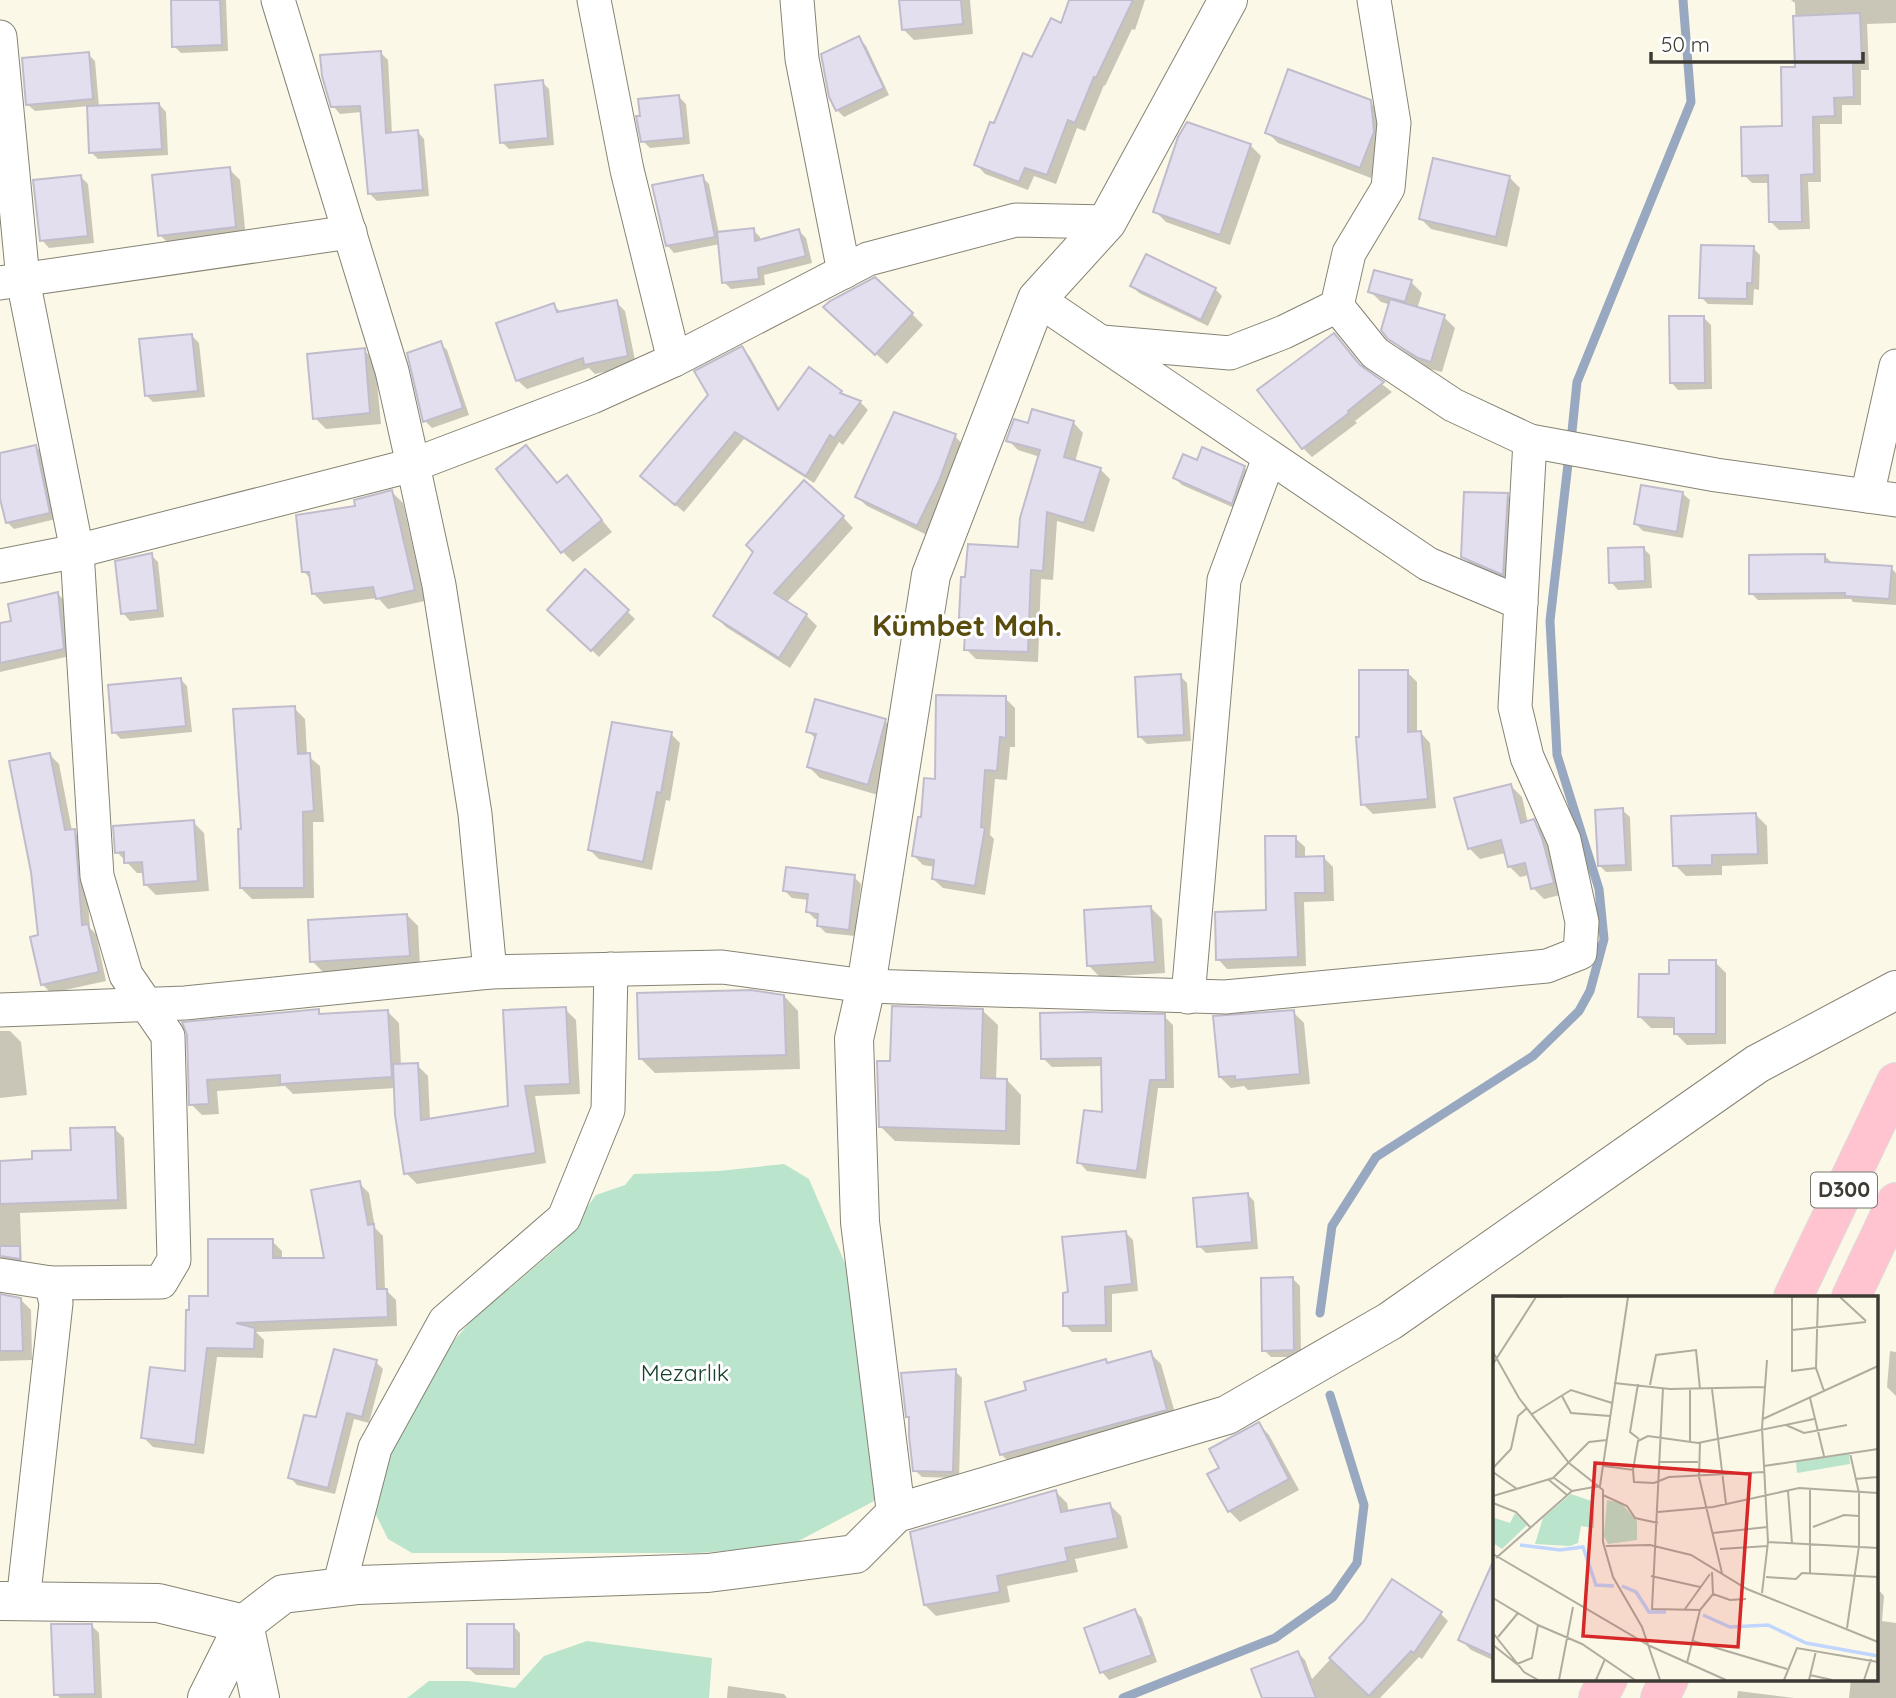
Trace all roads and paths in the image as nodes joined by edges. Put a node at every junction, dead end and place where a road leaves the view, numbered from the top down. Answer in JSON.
{"nodes":[{"id":1,"x":278,"y":0,"type":"edge"},
{"id":2,"x":594,"y":0,"type":"edge"},
{"id":3,"x":797,"y":0,"type":"edge"},
{"id":4,"x":1228,"y":0,"type":"edge"},
{"id":5,"x":1374,"y":0,"type":"edge"},
{"id":6,"x":0,"y":37,"type":"edge"},
{"id":7,"x":1107,"y":222,"type":"junction"},
{"id":8,"x":350,"y":232,"type":"junction"},
{"id":9,"x":844,"y":272,"type":"junction"},
{"id":10,"x":12,"y":281,"type":"edge"},
{"id":11,"x":1037,"y":299,"type":"junction"},
{"id":12,"x":1337,"y":306,"type":"junction"},
{"id":13,"x":1100,"y":342,"type":"junction"},
{"id":14,"x":674,"y":360,"type":"junction"},
{"id":15,"x":1896,"y":366,"type":"edge"},
{"id":16,"x":1541,"y":443,"type":"junction"},
{"id":17,"x":1269,"y":458,"type":"junction"},
{"id":18,"x":413,"y":465,"type":"junction"},
{"id":19,"x":1882,"y":498,"type":"edge"},
{"id":20,"x":77,"y":551,"type":"junction"},
{"id":21,"x":0,"y":566,"type":"edge"},
{"id":22,"x":1521,"y":603,"type":"junction"},
{"id":23,"x":611,"y":969,"type":"junction"},
{"id":24,"x":490,"y":972,"type":"junction"},
{"id":25,"x":866,"y":986,"type":"junction"},
{"id":26,"x":1896,"y":990,"type":"edge"},
{"id":27,"x":1188,"y":997,"type":"junction"},
{"id":28,"x":146,"y":1004,"type":"junction"},
{"id":29,"x":0,"y":1010,"type":"edge"},
{"id":30,"x":1896,"y":1082,"type":"edge"},
{"id":31,"x":1896,"y":1202,"type":"edge"},
{"id":32,"x":0,"y":1275,"type":"edge"},
{"id":33,"x":51,"y":1283,"type":"junction"},
{"id":34,"x":1793,"y":1296,"type":"edge"},
{"id":35,"x":1851,"y":1296,"type":"edge"},
{"id":36,"x":895,"y":1513,"type":"junction"},
{"id":37,"x":339,"y":1587,"type":"junction"},
{"id":38,"x":12,"y":1602,"type":"edge"},
{"id":39,"x":244,"y":1624,"type":"junction"},
{"id":40,"x":1607,"y":1680,"type":"edge"},
{"id":41,"x":1669,"y":1680,"type":"edge"},
{"id":42,"x":207,"y":1698,"type":"edge"},
{"id":43,"x":260,"y":1698,"type":"edge"},
{"id":44,"x":1598,"y":1698,"type":"edge"},
{"id":45,"x":1660,"y":1698,"type":"edge"}],
"edges":[{"from":1,"to":8,"type":"street"},
{"from":2,"to":14,"type":"street"},
{"from":3,"to":9,"type":"street"},
{"from":4,"to":7,"type":"street"},
{"from":5,"to":12,"type":"street"},
{"from":6,"to":10,"type":"street"},
{"from":7,"to":9,"type":"street"},
{"from":7,"to":11,"type":"street"},
{"from":8,"to":10,"type":"street"},
{"from":8,"to":18,"type":"street"},
{"from":9,"to":14,"type":"street"},
{"from":10,"to":20,"type":"street"},
{"from":11,"to":13,"type":"street"},
{"from":11,"to":25,"type":"street"},
{"from":12,"to":13,"type":"street"},
{"from":12,"to":16,"type":"street"},
{"from":13,"to":17,"type":"street"},
{"from":14,"to":18,"type":"street"},
{"from":15,"to":19,"type":"street"},
{"from":16,"to":19,"type":"street"},
{"from":16,"to":22,"type":"street"},
{"from":17,"to":22,"type":"street"},
{"from":17,"to":27,"type":"street"},
{"from":18,"to":20,"type":"street"},
{"from":18,"to":24,"type":"street"},
{"from":20,"to":21,"type":"street"},
{"from":20,"to":28,"type":"street"},
{"from":22,"to":27,"type":"street"},
{"from":23,"to":24,"type":"street"},
{"from":23,"to":25,"type":"street"},
{"from":23,"to":37,"type":"street"},
{"from":24,"to":28,"type":"street"},
{"from":25,"to":27,"type":"street"},
{"from":25,"to":36,"type":"street"},
{"from":26,"to":36,"type":"street"},
{"from":28,"to":29,"type":"street"},
{"from":28,"to":33,"type":"street"},
{"from":30,"to":34,"type":"highway","number":"D300"},
{"from":31,"to":35,"type":"highway","number":"D300"},
{"from":32,"to":33,"type":"street"},
{"from":33,"to":38,"type":"street"},
{"from":36,"to":37,"type":"street"},
{"from":37,"to":39,"type":"street"},
{"from":38,"to":39,"type":"street"},
{"from":39,"to":42,"type":"street"},
{"from":39,"to":43,"type":"street"},
{"from":40,"to":44,"type":"highway"},
{"from":41,"to":45,"type":"highway"}]}
